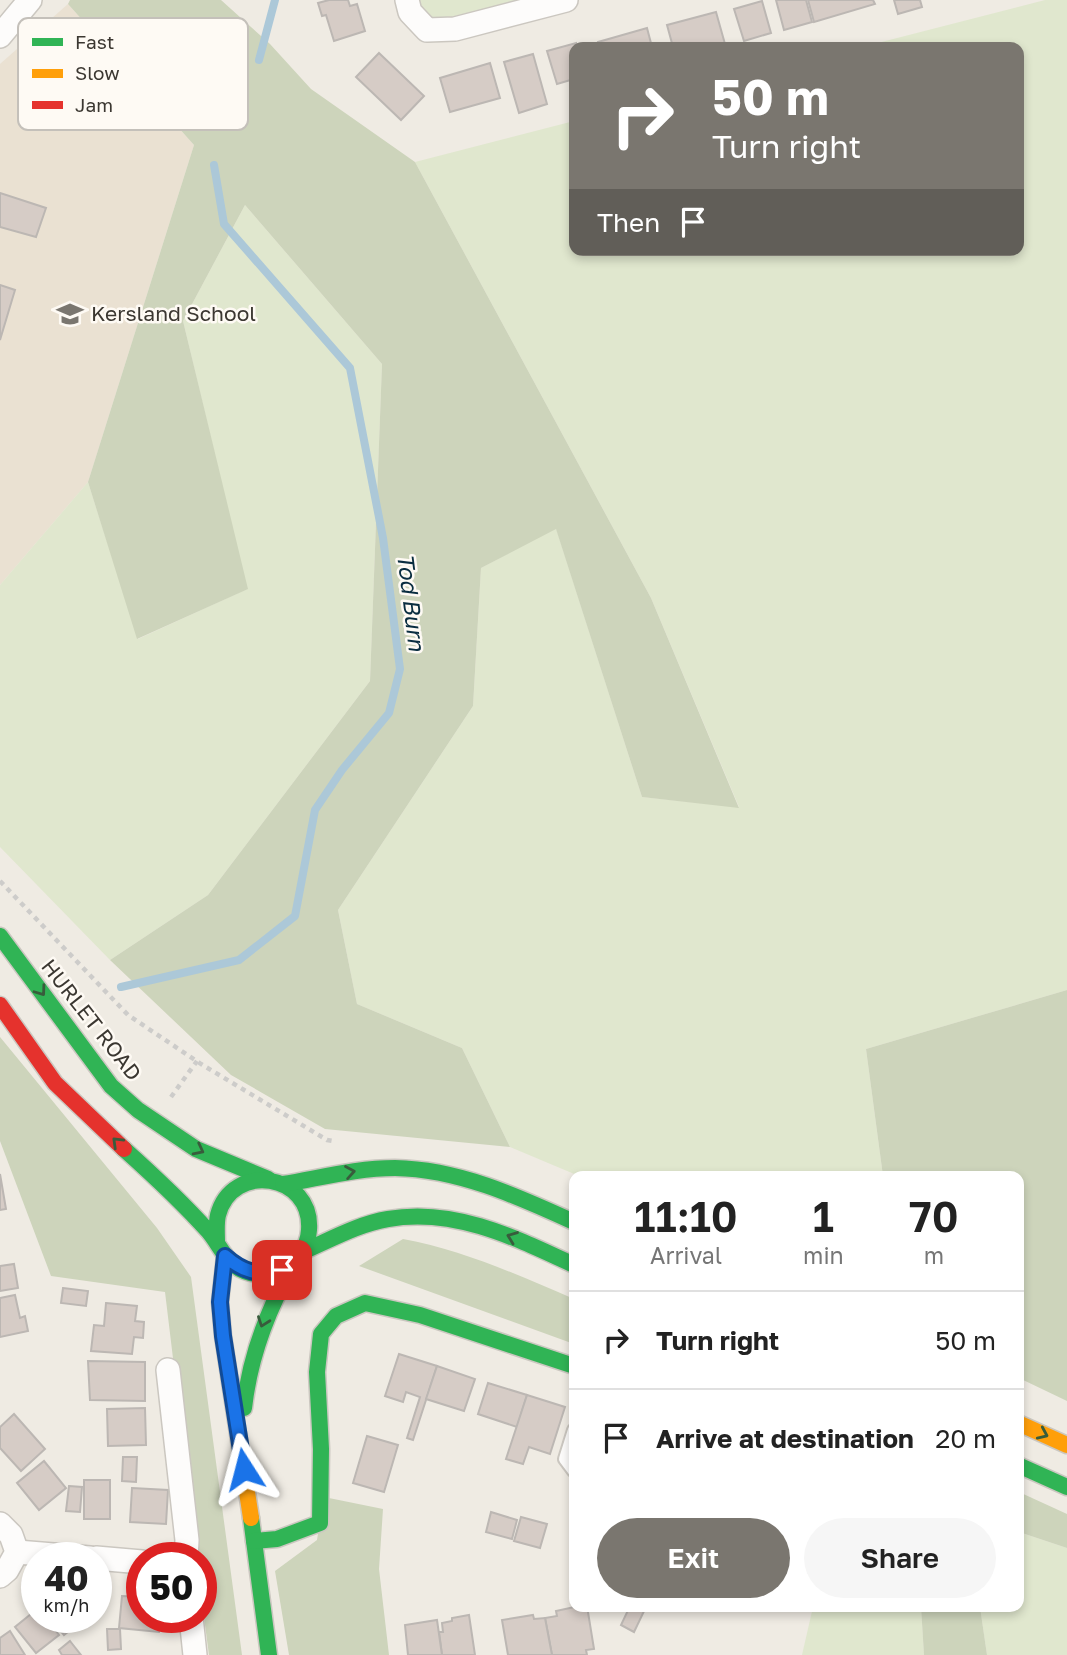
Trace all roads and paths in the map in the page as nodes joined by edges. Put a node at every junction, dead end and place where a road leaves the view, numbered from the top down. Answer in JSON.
{"nodes":[{"id":1,"x":30,"y":0,"type":"edge"},
{"id":2,"x":407,"y":0,"type":"edge"},
{"id":3,"x":566,"y":0,"type":"edge"},
{"id":4,"x":0,"y":36,"type":"edge"},
{"id":5,"x":0,"y":881,"type":"edge"},
{"id":6,"x":0,"y":936,"type":"edge"},
{"id":7,"x":0,"y":1005,"type":"edge"},
{"id":8,"x":197,"y":1061,"type":"junction"},
{"id":9,"x":153,"y":1122,"type":"junction"},
{"id":10,"x":340,"y":1142,"type":"dead end"},
{"id":11,"x":276,"y":1182,"type":"junction"},
{"id":12,"x":569,"y":1220,"type":"edge"},
{"id":13,"x":221,"y":1249,"type":"junction"},
{"id":14,"x":298,"y":1257,"type":"junction"},
{"id":15,"x":569,"y":1263,"type":"edge"},
{"id":16,"x":569,"y":1364,"type":"edge"},
{"id":17,"x":168,"y":1370,"type":"dead end"},
{"id":18,"x":1024,"y":1426,"type":"edge"},
{"id":19,"x":241,"y":1445,"type":"junction"},
{"id":20,"x":1067,"y":1445,"type":"edge"},
{"id":21,"x":569,"y":1446,"type":"edge"},
{"id":22,"x":569,"y":1464,"type":"edge"},
{"id":23,"x":1024,"y":1468,"type":"edge"},
{"id":24,"x":1067,"y":1487,"type":"edge"},
{"id":25,"x":0,"y":1524,"type":"edge"},
{"id":26,"x":254,"y":1541,"type":"junction"},
{"id":27,"x":187,"y":1542,"type":"edge"},
{"id":28,"x":17,"y":1552,"type":"junction"},
{"id":29,"x":21,"y":1552,"type":"edge"},
{"id":30,"x":0,"y":1576,"type":"edge"},
{"id":31,"x":193,"y":1633,"type":"edge"},
{"id":32,"x":195,"y":1655,"type":"edge"},
{"id":33,"x":269,"y":1655,"type":"edge"}],
"edges":[{"from":1,"to":4,"type":"street"},
{"from":2,"to":3,"type":"street"},
{"from":5,"to":8,"type":"path"},
{"from":6,"to":9,"type":"main road","name":"HURLET ROAD","one_way":true},
{"from":13,"to":7,"type":"main road","one_way":true},
{"from":8,"to":9,"type":"path"},
{"from":8,"to":10,"type":"path"},
{"from":9,"to":11,"type":"main road","name":"HURLET ROAD","one_way":true},
{"from":11,"to":12,"type":"main road","one_way":true},
{"from":11,"to":13,"type":"main road"},
{"from":11,"to":14,"type":"main road"},
{"from":13,"to":14,"type":"main road"},
{"from":13,"to":19,"type":"main road"},
{"from":15,"to":14,"type":"main road","one_way":true},
{"from":14,"to":19,"type":"main road","one_way":true},
{"from":16,"to":26,"type":"main road"},
{"from":17,"to":27,"type":"street"},
{"from":18,"to":20,"type":"main road","one_way":true},
{"from":19,"to":26,"type":"main road"},
{"from":21,"to":22,"type":"lane"},
{"from":23,"to":24,"type":"main road"},
{"from":25,"to":28,"type":"street"},
{"from":26,"to":33,"type":"main road"},
{"from":28,"to":29,"type":"street"},
{"from":28,"to":30,"type":"street"},
{"from":31,"to":32,"type":"street"}]}
